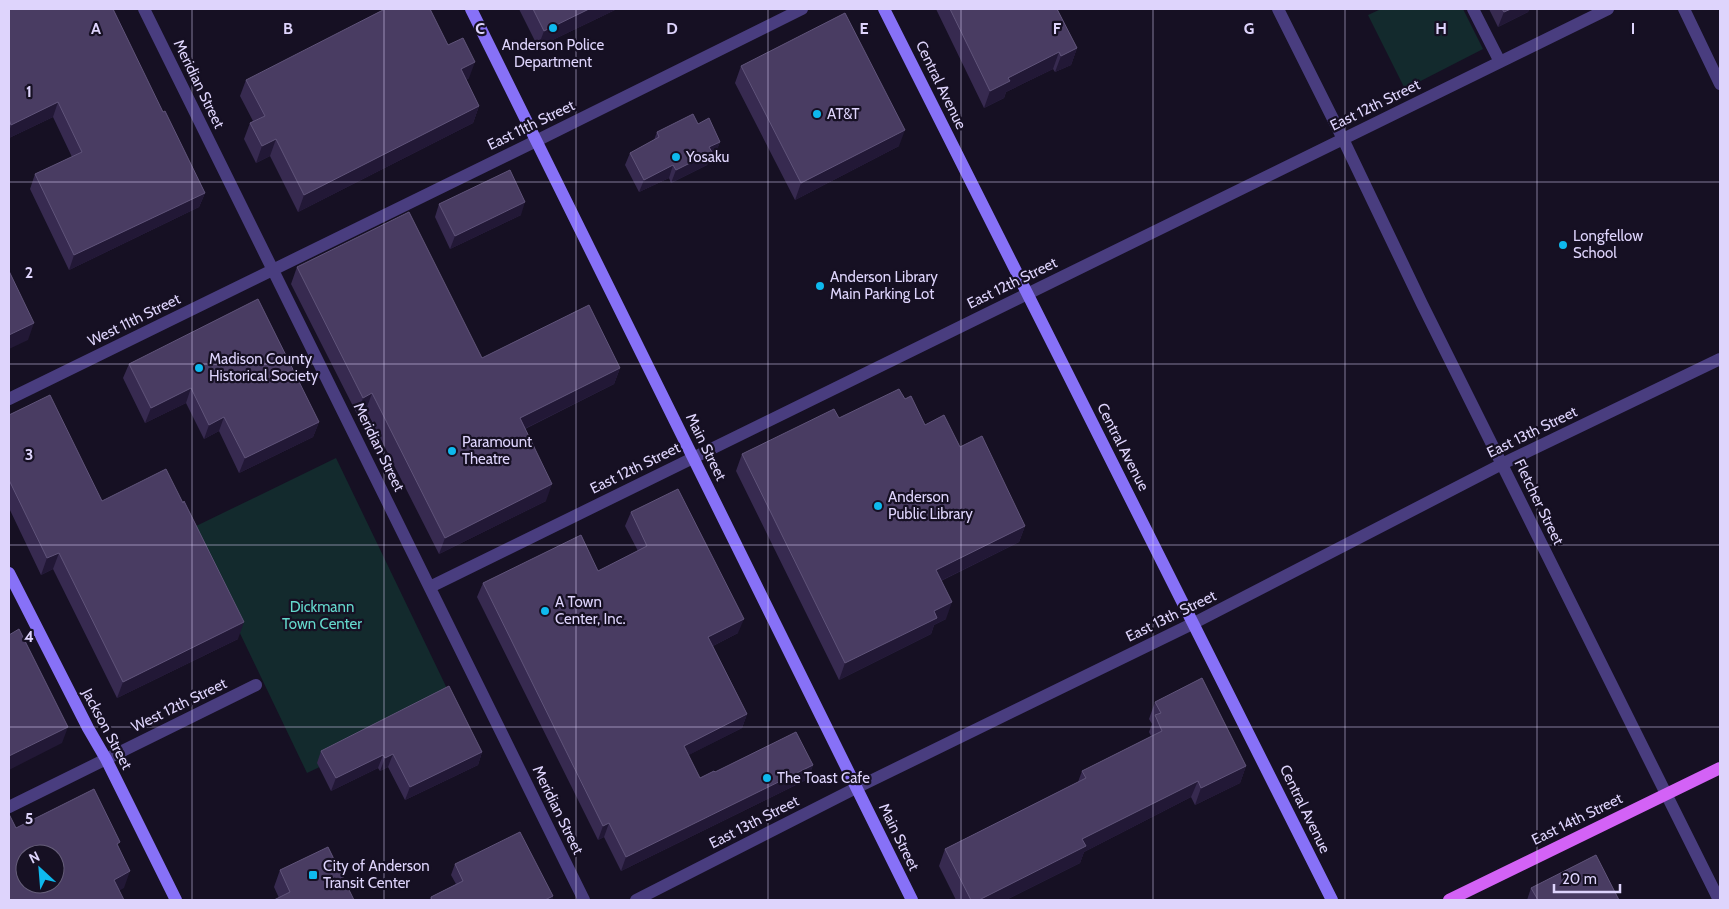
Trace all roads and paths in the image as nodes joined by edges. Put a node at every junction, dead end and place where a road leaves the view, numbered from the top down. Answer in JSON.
{"nodes":[{"id":1,"x":144,"y":9,"type":"edge"},
{"id":2,"x":471,"y":9,"type":"edge"},
{"id":3,"x":802,"y":9,"type":"edge"},
{"id":4,"x":884,"y":9,"type":"edge"},
{"id":5,"x":1278,"y":9,"type":"edge"},
{"id":6,"x":1473,"y":9,"type":"edge"},
{"id":7,"x":1608,"y":9,"type":"edge"},
{"id":8,"x":1684,"y":9,"type":"edge"},
{"id":9,"x":1500,"y":62,"type":"junction"},
{"id":10,"x":1720,"y":84,"type":"edge"},
{"id":11,"x":1343,"y":139,"type":"junction"},
{"id":12,"x":536,"y":141,"type":"junction"},
{"id":13,"x":273,"y":270,"type":"junction"},
{"id":14,"x":1026,"y":294,"type":"junction"},
{"id":15,"x":1720,"y":359,"type":"edge"},
{"id":16,"x":9,"y":400,"type":"edge"},
{"id":17,"x":693,"y":458,"type":"junction"},
{"id":18,"x":1502,"y":464,"type":"junction"},
{"id":19,"x":9,"y":574,"type":"edge"},
{"id":20,"x":430,"y":587,"type":"junction"},
{"id":21,"x":1194,"y":623,"type":"junction"},
{"id":22,"x":256,"y":685,"type":"dead end"},
{"id":23,"x":106,"y":759,"type":"junction"},
{"id":24,"x":1720,"y":768,"type":"edge"},
{"id":25,"x":856,"y":788,"type":"junction"},
{"id":26,"x":1666,"y":794,"type":"junction"},
{"id":27,"x":9,"y":808,"type":"edge"},
{"id":28,"x":176,"y":900,"type":"edge"},
{"id":29,"x":584,"y":900,"type":"edge"},
{"id":30,"x":636,"y":900,"type":"edge"},
{"id":31,"x":912,"y":900,"type":"edge"},
{"id":32,"x":1332,"y":900,"type":"edge"},
{"id":33,"x":1448,"y":900,"type":"edge"},
{"id":34,"x":1719,"y":900,"type":"edge"}],
"edges":[{"from":1,"to":13,"type":"street","name":"Meridian Street"},
{"from":2,"to":12,"type":"street","name":"Main Street"},
{"from":3,"to":12,"type":"street","name":"East 11th Street"},
{"from":4,"to":14,"type":"street","name":"Central Avenue"},
{"from":5,"to":11,"type":"street","name":"Fletcher Street"},
{"from":6,"to":9,"type":"street"},
{"from":7,"to":9,"type":"street","name":"East 12th Street"},
{"from":8,"to":10,"type":"street"},
{"from":9,"to":11,"type":"street","name":"East 12th Street"},
{"from":11,"to":14,"type":"street","name":"East 12th Street"},
{"from":11,"to":18,"type":"street","name":"Fletcher Street"},
{"from":12,"to":13,"type":"street","name":"East 11th Street"},
{"from":12,"to":17,"type":"street","name":"Main Street"},
{"from":13,"to":16,"type":"street","name":"West 11th Street"},
{"from":13,"to":20,"type":"street","name":"Meridian Street"},
{"from":14,"to":17,"type":"street","name":"East 12th Street"},
{"from":14,"to":21,"type":"street","name":"Central Avenue"},
{"from":15,"to":18,"type":"street","name":"East 13th Street"},
{"from":17,"to":20,"type":"street","name":"East 12th Street"},
{"from":17,"to":25,"type":"street","name":"Main Street"},
{"from":18,"to":21,"type":"street","name":"East 13th Street"},
{"from":18,"to":26,"type":"street","name":"Fletcher Street"},
{"from":19,"to":23,"type":"street","name":"Jackson Street"},
{"from":20,"to":29,"type":"street","name":"Meridian Street"},
{"from":21,"to":25,"type":"street","name":"East 13th Street"},
{"from":21,"to":32,"type":"street","name":"Central Avenue"},
{"from":22,"to":23,"type":"street","name":"West 12th Street"},
{"from":23,"to":27,"type":"street","name":"West 12th Street"},
{"from":23,"to":28,"type":"street","name":"Jackson Street"},
{"from":24,"to":26,"type":"main road","name":"East 14th Street"},
{"from":25,"to":30,"type":"street","name":"East 13th Street"},
{"from":25,"to":31,"type":"street","name":"Main Street"},
{"from":26,"to":33,"type":"main road","name":"East 14th Street"},
{"from":26,"to":34,"type":"street","name":"Fletcher Street"}]}
